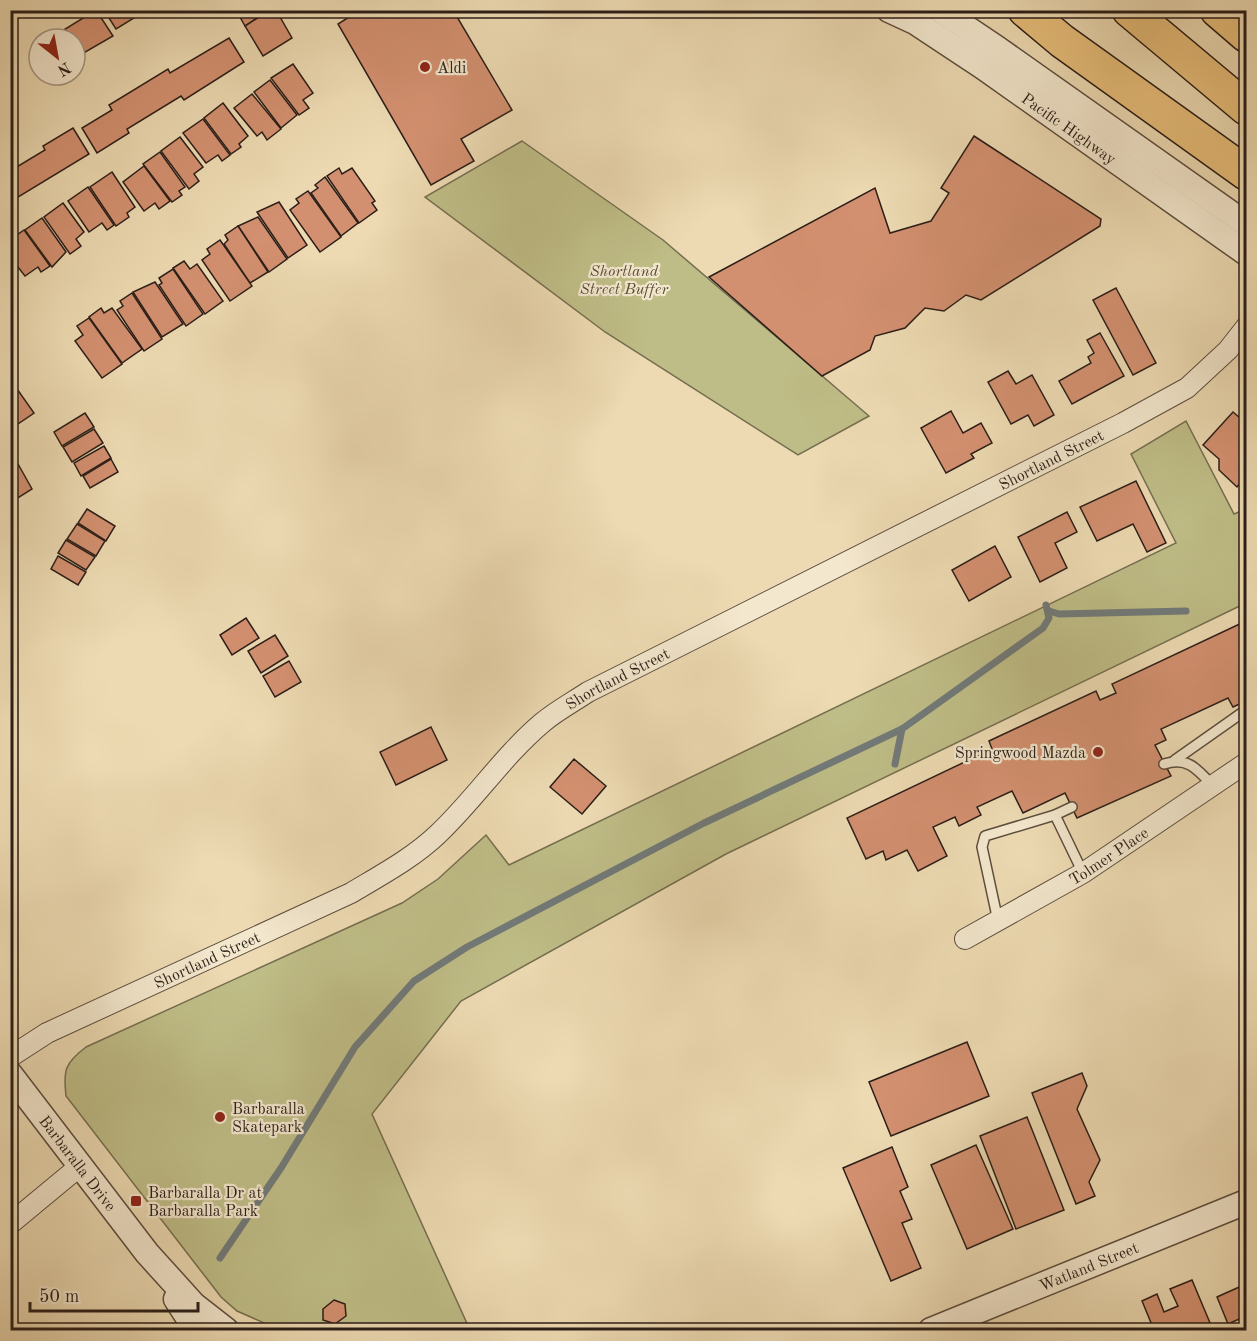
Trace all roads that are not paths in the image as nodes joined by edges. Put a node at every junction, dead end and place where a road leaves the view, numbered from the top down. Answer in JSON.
{"nodes":[{"id":1,"x":889,"y":10,"type":"edge"},
{"id":2,"x":940,"y":10,"type":"edge"},
{"id":3,"x":1025,"y":10,"type":"edge"},
{"id":4,"x":1129,"y":10,"type":"edge"},
{"id":5,"x":1217,"y":10,"type":"edge"},
{"id":6,"x":1246,"y":35,"type":"edge"},
{"id":7,"x":1246,"y":108,"type":"edge"},
{"id":8,"x":1246,"y":172,"type":"edge"},
{"id":9,"x":1246,"y":224,"type":"edge"},
{"id":10,"x":1246,"y":253,"type":"edge"},
{"id":11,"x":1246,"y":327,"type":"edge"},
{"id":12,"x":1246,"y":710,"type":"edge"},
{"id":13,"x":1175,"y":760,"type":"junction"},
{"id":14,"x":1246,"y":763,"type":"edge"},
{"id":15,"x":1164,"y":764,"type":"dead end"},
{"id":16,"x":1213,"y":786,"type":"junction"},
{"id":17,"x":1072,"y":807,"type":"dead end"},
{"id":18,"x":1055,"y":815,"type":"junction"},
{"id":19,"x":1083,"y":873,"type":"junction"},
{"id":20,"x":998,"y":921,"type":"junction"},
{"id":21,"x":965,"y":939,"type":"dead end"},
{"id":22,"x":10,"y":1057,"type":"edge"},
{"id":23,"x":10,"y":1074,"type":"edge"},
{"id":24,"x":80,"y":1166,"type":"junction"},
{"id":25,"x":1246,"y":1202,"type":"edge"},
{"id":26,"x":10,"y":1224,"type":"edge"},
{"id":27,"x":147,"y":1254,"type":"junction"},
{"id":28,"x":196,"y":1330,"type":"edge"},
{"id":29,"x":226,"y":1330,"type":"edge"},
{"id":30,"x":931,"y":1330,"type":"edge"}],
"edges":[{"from":1,"to":10,"type":"street","name":"Pacific Highway"},
{"from":2,"to":9,"type":"street","name":"Pacific Highway"},
{"from":3,"to":8,"type":"highway"},
{"from":4,"to":7,"type":"highway"},
{"from":5,"to":6,"type":"highway"},
{"from":11,"to":22,"type":"street","name":"Shortland Street"},
{"from":12,"to":13,"type":"lane"},
{"from":13,"to":15,"type":"lane"},
{"from":13,"to":16,"type":"lane"},
{"from":14,"to":16,"type":"street","name":"Tolmer Place"},
{"from":16,"to":19,"type":"street","name":"Tolmer Place"},
{"from":17,"to":18,"type":"lane"},
{"from":18,"to":19,"type":"lane"},
{"from":18,"to":20,"type":"lane"},
{"from":19,"to":20,"type":"street","name":"Tolmer Place"},
{"from":20,"to":21,"type":"street","name":"Tolmer Place"},
{"from":23,"to":24,"type":"street","name":"Barbaralla Drive"},
{"from":24,"to":26,"type":"street"},
{"from":24,"to":27,"type":"street","name":"Barbaralla Drive"},
{"from":25,"to":30,"type":"street","name":"Watland Street"},
{"from":27,"to":28,"type":"street","name":"Barbaralla Drive"},
{"from":27,"to":29,"type":"street","name":"Barbaralla Drive"}]}
